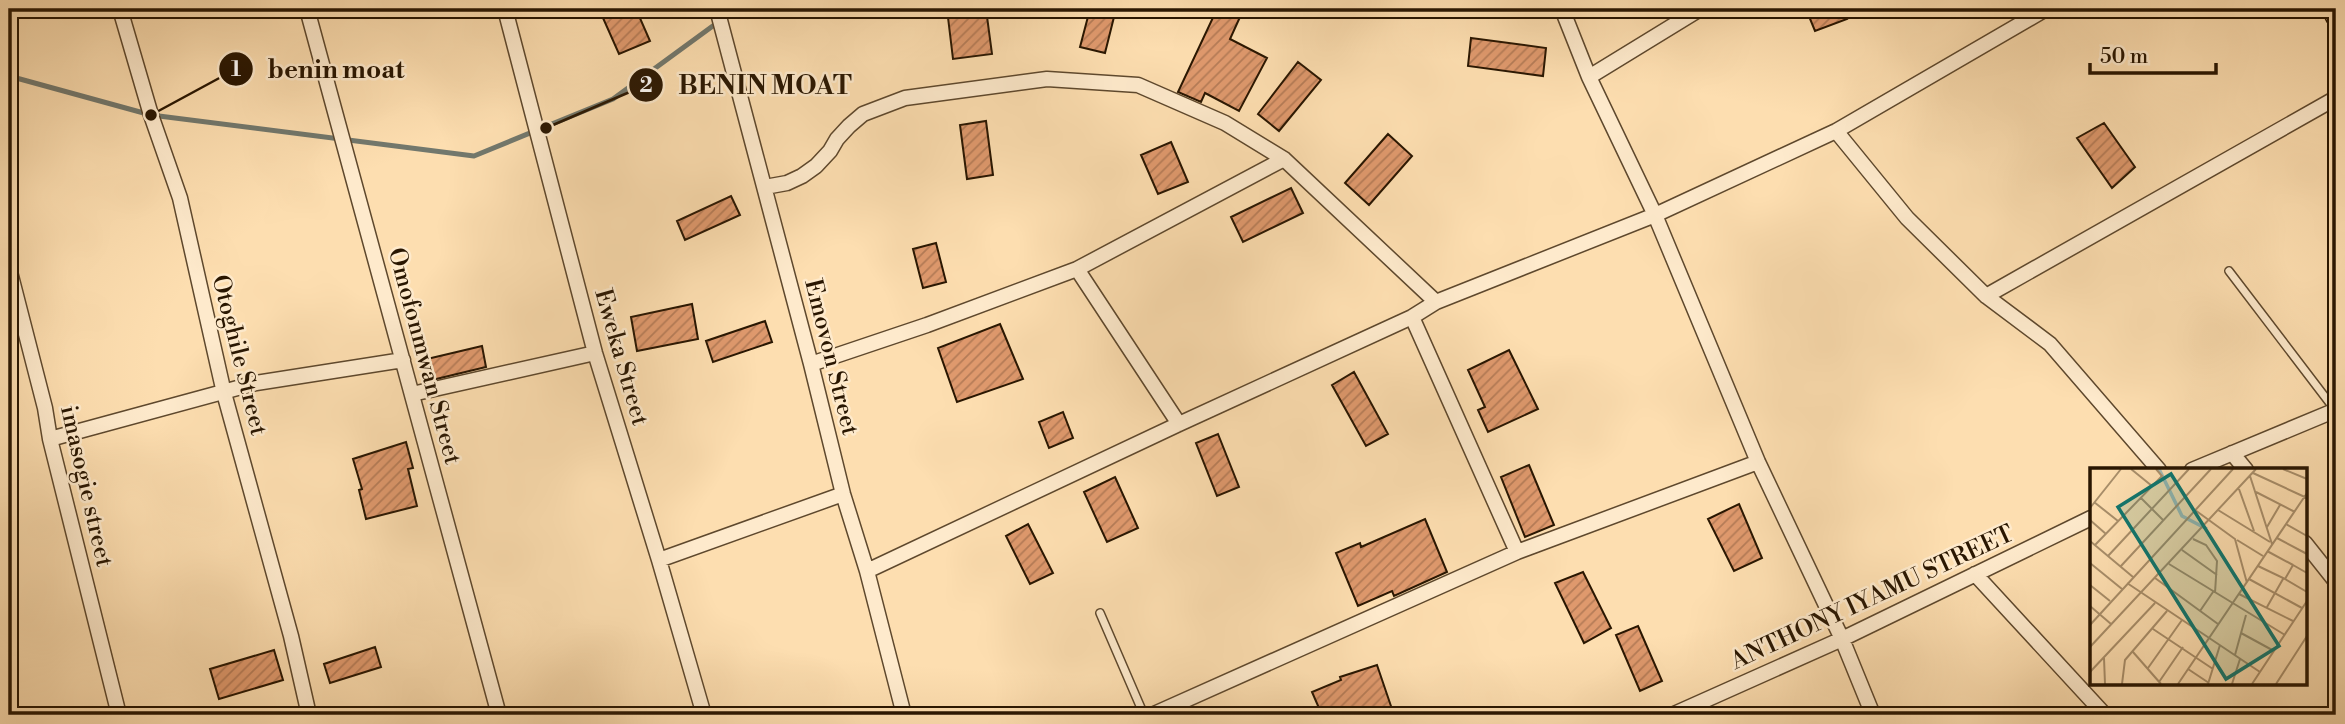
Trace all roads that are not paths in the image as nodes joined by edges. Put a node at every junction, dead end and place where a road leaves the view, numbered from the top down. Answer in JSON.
{"nodes":[{"id":1,"x":120,"y":9,"type":"edge"},
{"id":2,"x":307,"y":9,"type":"edge"},
{"id":3,"x":505,"y":9,"type":"edge"},
{"id":4,"x":717,"y":9,"type":"edge"},
{"id":5,"x":1562,"y":9,"type":"edge"},
{"id":6,"x":1700,"y":9,"type":"edge"},
{"id":7,"x":2046,"y":9,"type":"edge"},
{"id":8,"x":2332,"y":9,"type":"edge"},
{"id":9,"x":2336,"y":17,"type":"edge"},
{"id":10,"x":1589,"y":77,"type":"junction"},
{"id":11,"x":2336,"y":98,"type":"edge"},
{"id":12,"x":1836,"y":131,"type":"junction"},
{"id":13,"x":1284,"y":159,"type":"junction"},
{"id":14,"x":765,"y":187,"type":"junction"},
{"id":15,"x":1655,"y":215,"type":"junction"},
{"id":16,"x":9,"y":268,"type":"edge"},
{"id":17,"x":1077,"y":269,"type":"junction"},
{"id":18,"x":2229,"y":271,"type":"dead end"},
{"id":19,"x":1986,"y":296,"type":"junction"},
{"id":20,"x":1436,"y":302,"type":"junction"},
{"id":21,"x":1412,"y":317,"type":"junction"},
{"id":22,"x":595,"y":353,"type":"junction"},
{"id":23,"x":403,"y":360,"type":"junction"},
{"id":24,"x":811,"y":364,"type":"junction"},
{"id":25,"x":224,"y":393,"type":"junction"},
{"id":26,"x":412,"y":394,"type":"junction"},
{"id":27,"x":2336,"y":410,"type":"edge"},
{"id":28,"x":1179,"y":424,"type":"junction"},
{"id":29,"x":50,"y":439,"type":"junction"},
{"id":30,"x":2232,"y":453,"type":"junction"},
{"id":31,"x":1758,"y":462,"type":"junction"},
{"id":32,"x":2157,"y":468,"type":"edge"},
{"id":33,"x":2197,"y":468,"type":"edge"},
{"id":34,"x":2244,"y":468,"type":"edge"},
{"id":35,"x":842,"y":494,"type":"junction"},
{"id":36,"x":2090,"y":518,"type":"edge"},
{"id":37,"x":2306,"y":544,"type":"edge"},
{"id":38,"x":1517,"y":552,"type":"junction"},
{"id":39,"x":659,"y":560,"type":"junction"},
{"id":40,"x":867,"y":571,"type":"junction"},
{"id":41,"x":1975,"y":574,"type":"junction"},
{"id":42,"x":2336,"y":582,"type":"edge"},
{"id":43,"x":1100,"y":614,"type":"dead end"},
{"id":44,"x":1842,"y":639,"type":"junction"},
{"id":45,"x":119,"y":715,"type":"edge"},
{"id":46,"x":309,"y":715,"type":"edge"},
{"id":47,"x":499,"y":715,"type":"edge"},
{"id":48,"x":704,"y":715,"type":"edge"},
{"id":49,"x":904,"y":715,"type":"edge"},
{"id":50,"x":1144,"y":715,"type":"edge"},
{"id":51,"x":1152,"y":715,"type":"edge"},
{"id":52,"x":1672,"y":715,"type":"edge"},
{"id":53,"x":1873,"y":715,"type":"edge"},
{"id":54,"x":2105,"y":715,"type":"edge"}],
"edges":[{"from":1,"to":25,"type":"street","name":"Otoghile Street"},
{"from":2,"to":23,"type":"street","name":"Omofonmwan Street"},
{"from":3,"to":22,"type":"street","name":"Eweka Street"},
{"from":4,"to":14,"type":"street","name":"Emovon Street"},
{"from":5,"to":10,"type":"street"},
{"from":6,"to":10,"type":"street"},
{"from":7,"to":12,"type":"street"},
{"from":8,"to":9,"type":"street"},
{"from":10,"to":15,"type":"street"},
{"from":11,"to":19,"type":"street"},
{"from":12,"to":15,"type":"street"},
{"from":12,"to":19,"type":"street"},
{"from":13,"to":14,"type":"street"},
{"from":13,"to":17,"type":"street"},
{"from":13,"to":20,"type":"street"},
{"from":14,"to":24,"type":"street","name":"Emovon Street"},
{"from":15,"to":20,"type":"street"},
{"from":15,"to":31,"type":"street"},
{"from":16,"to":29,"type":"street","name":"imasogie street"},
{"from":17,"to":24,"type":"street"},
{"from":17,"to":28,"type":"street"},
{"from":18,"to":27,"type":"lane"},
{"from":19,"to":32,"type":"street"},
{"from":20,"to":21,"type":"street"},
{"from":21,"to":28,"type":"street"},
{"from":21,"to":38,"type":"street"},
{"from":22,"to":26,"type":"street"},
{"from":22,"to":39,"type":"street","name":"Eweka Street"},
{"from":23,"to":25,"type":"street"},
{"from":23,"to":26,"type":"street","name":"Omofonmwan Street"},
{"from":24,"to":35,"type":"street","name":"Emovon Street"},
{"from":25,"to":29,"type":"street"},
{"from":25,"to":46,"type":"street","name":"Otoghile Street"},
{"from":26,"to":47,"type":"street","name":"Omofonmwan Street"},
{"from":27,"to":30,"type":"street"},
{"from":28,"to":40,"type":"street"},
{"from":29,"to":45,"type":"street","name":"imasogie street"},
{"from":30,"to":33,"type":"street"},
{"from":30,"to":34,"type":"street"},
{"from":31,"to":38,"type":"street"},
{"from":31,"to":44,"type":"street"},
{"from":35,"to":39,"type":"street"},
{"from":35,"to":40,"type":"street","name":"Emovon Street"},
{"from":36,"to":41,"type":"street","name":"ANTHONY IYAMU STREET"},
{"from":37,"to":42,"type":"street"},
{"from":38,"to":51,"type":"street"},
{"from":39,"to":48,"type":"street","name":"Eweka Street"},
{"from":40,"to":49,"type":"street","name":"Emovon Street"},
{"from":41,"to":44,"type":"street","name":"ANTHONY IYAMU STREET"},
{"from":41,"to":54,"type":"street"},
{"from":43,"to":50,"type":"lane"},
{"from":44,"to":52,"type":"street","name":"ANTHONY IYAMU STREET"},
{"from":44,"to":53,"type":"street"}]}
